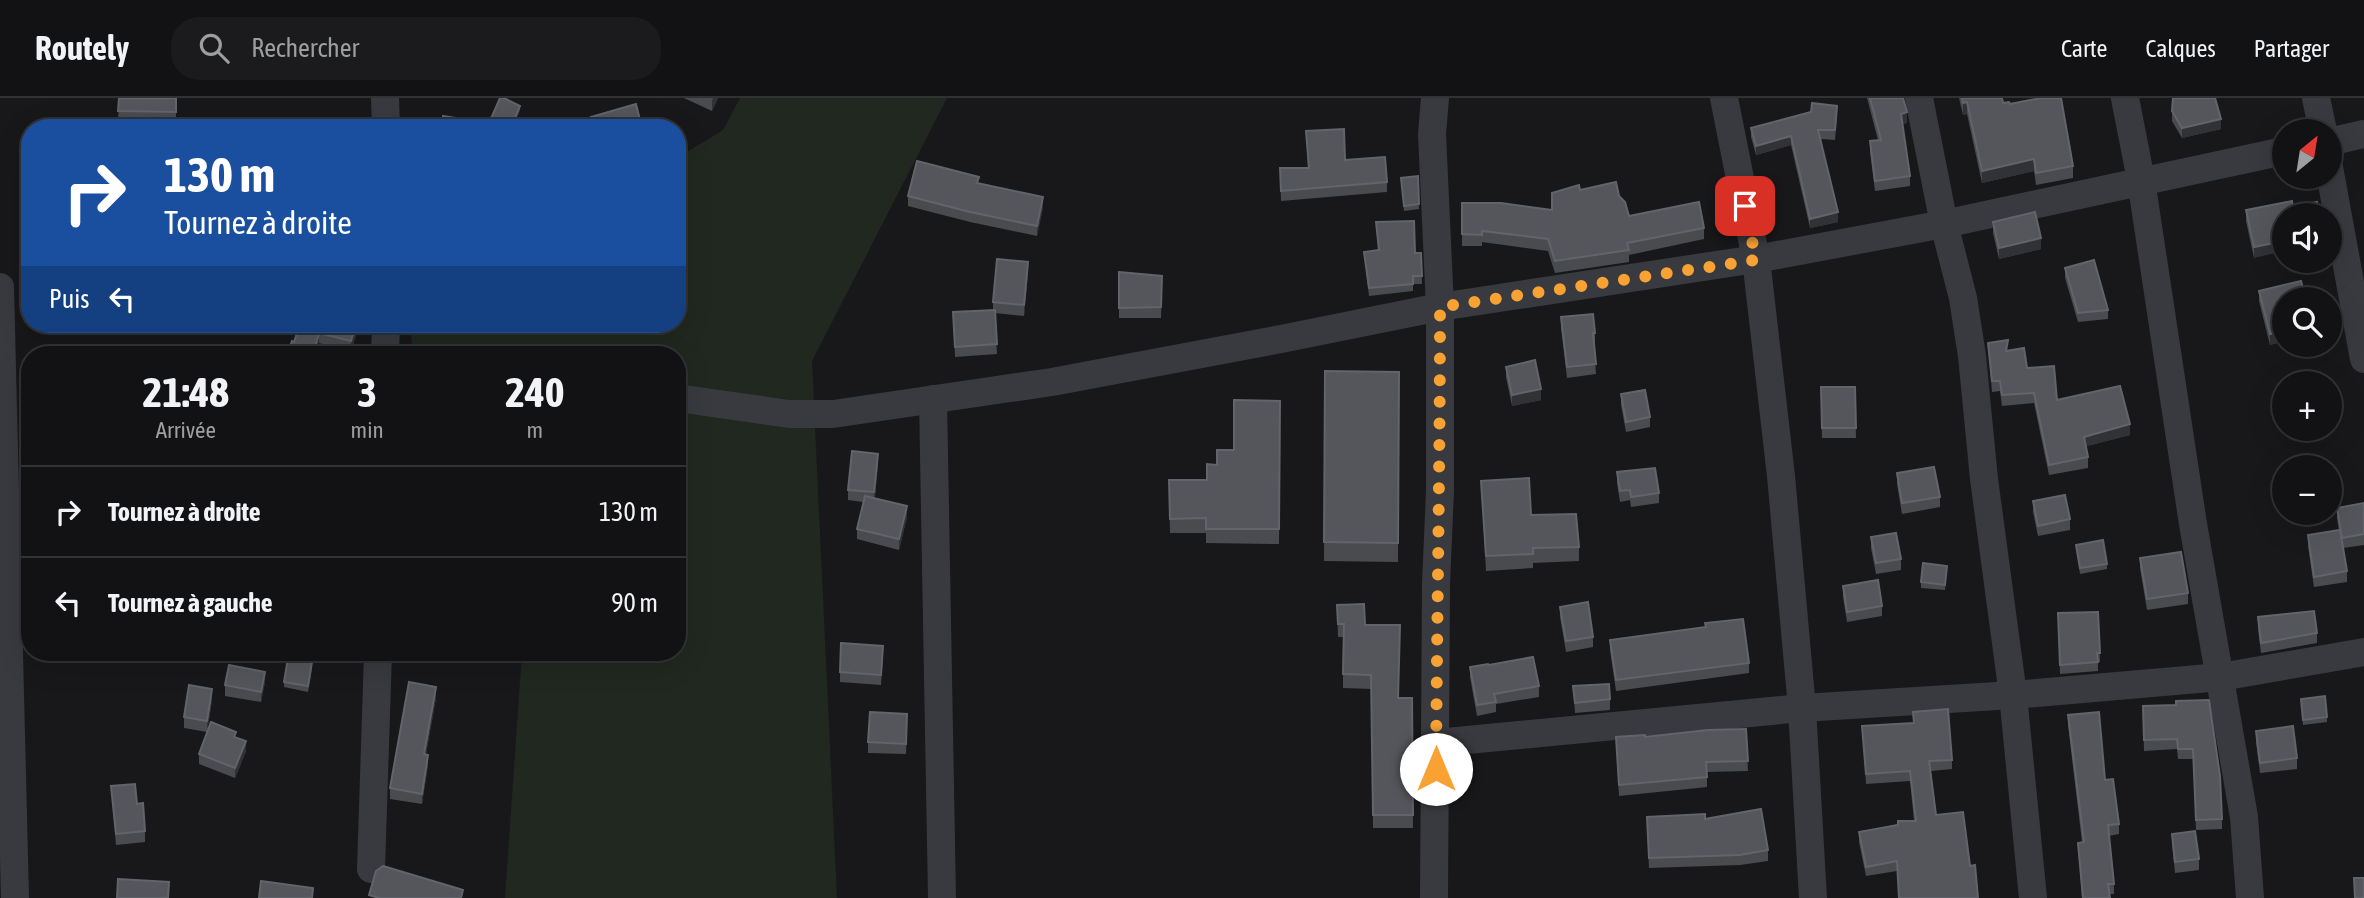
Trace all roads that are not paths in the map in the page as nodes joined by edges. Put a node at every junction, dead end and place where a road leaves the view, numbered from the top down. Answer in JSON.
{"nodes":[{"id":1,"x":385,"y":98,"type":"edge"},
{"id":2,"x":1435,"y":98,"type":"edge"},
{"id":3,"x":1724,"y":98,"type":"edge"},
{"id":4,"x":1919,"y":98,"type":"edge"},
{"id":5,"x":2125,"y":98,"type":"edge"},
{"id":6,"x":2316,"y":98,"type":"edge"},
{"id":7,"x":386,"y":119,"type":"edge"},
{"id":8,"x":2320,"y":119,"type":"edge"},
{"id":9,"x":2364,"y":134,"type":"edge"},
{"id":10,"x":2342,"y":139,"type":"edge"},
{"id":11,"x":2272,"y":153,"type":"edge"},
{"id":12,"x":2141,"y":180,"type":"junction"},
{"id":13,"x":2333,"y":189,"type":"edge"},
{"id":14,"x":1944,"y":224,"type":"junction"},
{"id":15,"x":1756,"y":260,"type":"junction"},
{"id":16,"x":0,"y":287,"type":"edge"},
{"id":17,"x":1440,"y":307,"type":"junction"},
{"id":18,"x":2364,"y":359,"type":"edge"},
{"id":19,"x":686,"y":399,"type":"edge"},
{"id":20,"x":933,"y":399,"type":"junction"},
{"id":21,"x":2,"y":436,"type":"edge"},
{"id":22,"x":5,"y":643,"type":"edge"},
{"id":23,"x":2364,"y":652,"type":"edge"},
{"id":24,"x":378,"y":661,"type":"edge"},
{"id":25,"x":2221,"y":677,"type":"junction"},
{"id":26,"x":2013,"y":695,"type":"junction"},
{"id":27,"x":1802,"y":708,"type":"junction"},
{"id":28,"x":1436,"y":743,"type":"junction"},
{"id":29,"x":371,"y":869,"type":"dead end"},
{"id":30,"x":15,"y":898,"type":"edge"},
{"id":31,"x":943,"y":898,"type":"edge"},
{"id":32,"x":1434,"y":898,"type":"edge"},
{"id":33,"x":1813,"y":898,"type":"edge"},
{"id":34,"x":2033,"y":898,"type":"edge"},
{"id":35,"x":2250,"y":898,"type":"edge"}],
"edges":[{"from":1,"to":7,"type":"street"},
{"from":2,"to":17,"type":"street"},
{"from":3,"to":15,"type":"street"},
{"from":4,"to":14,"type":"street"},
{"from":5,"to":12,"type":"street"},
{"from":6,"to":8,"type":"street"},
{"from":9,"to":10,"type":"street"},
{"from":11,"to":12,"type":"street"},
{"from":12,"to":14,"type":"street"},
{"from":12,"to":25,"type":"street"},
{"from":13,"to":18,"type":"street"},
{"from":14,"to":15,"type":"street"},
{"from":14,"to":26,"type":"street"},
{"from":15,"to":17,"type":"street"},
{"from":15,"to":27,"type":"street"},
{"from":16,"to":21,"type":"street"},
{"from":17,"to":20,"type":"street"},
{"from":17,"to":28,"type":"street"},
{"from":19,"to":20,"type":"street"},
{"from":20,"to":31,"type":"street"},
{"from":21,"to":22,"type":"street"},
{"from":22,"to":30,"type":"street"},
{"from":23,"to":25,"type":"street"},
{"from":24,"to":29,"type":"street"},
{"from":25,"to":26,"type":"street"},
{"from":25,"to":35,"type":"street"},
{"from":26,"to":27,"type":"street"},
{"from":26,"to":34,"type":"street"},
{"from":27,"to":28,"type":"street"},
{"from":27,"to":33,"type":"street"},
{"from":28,"to":32,"type":"street"}]}
